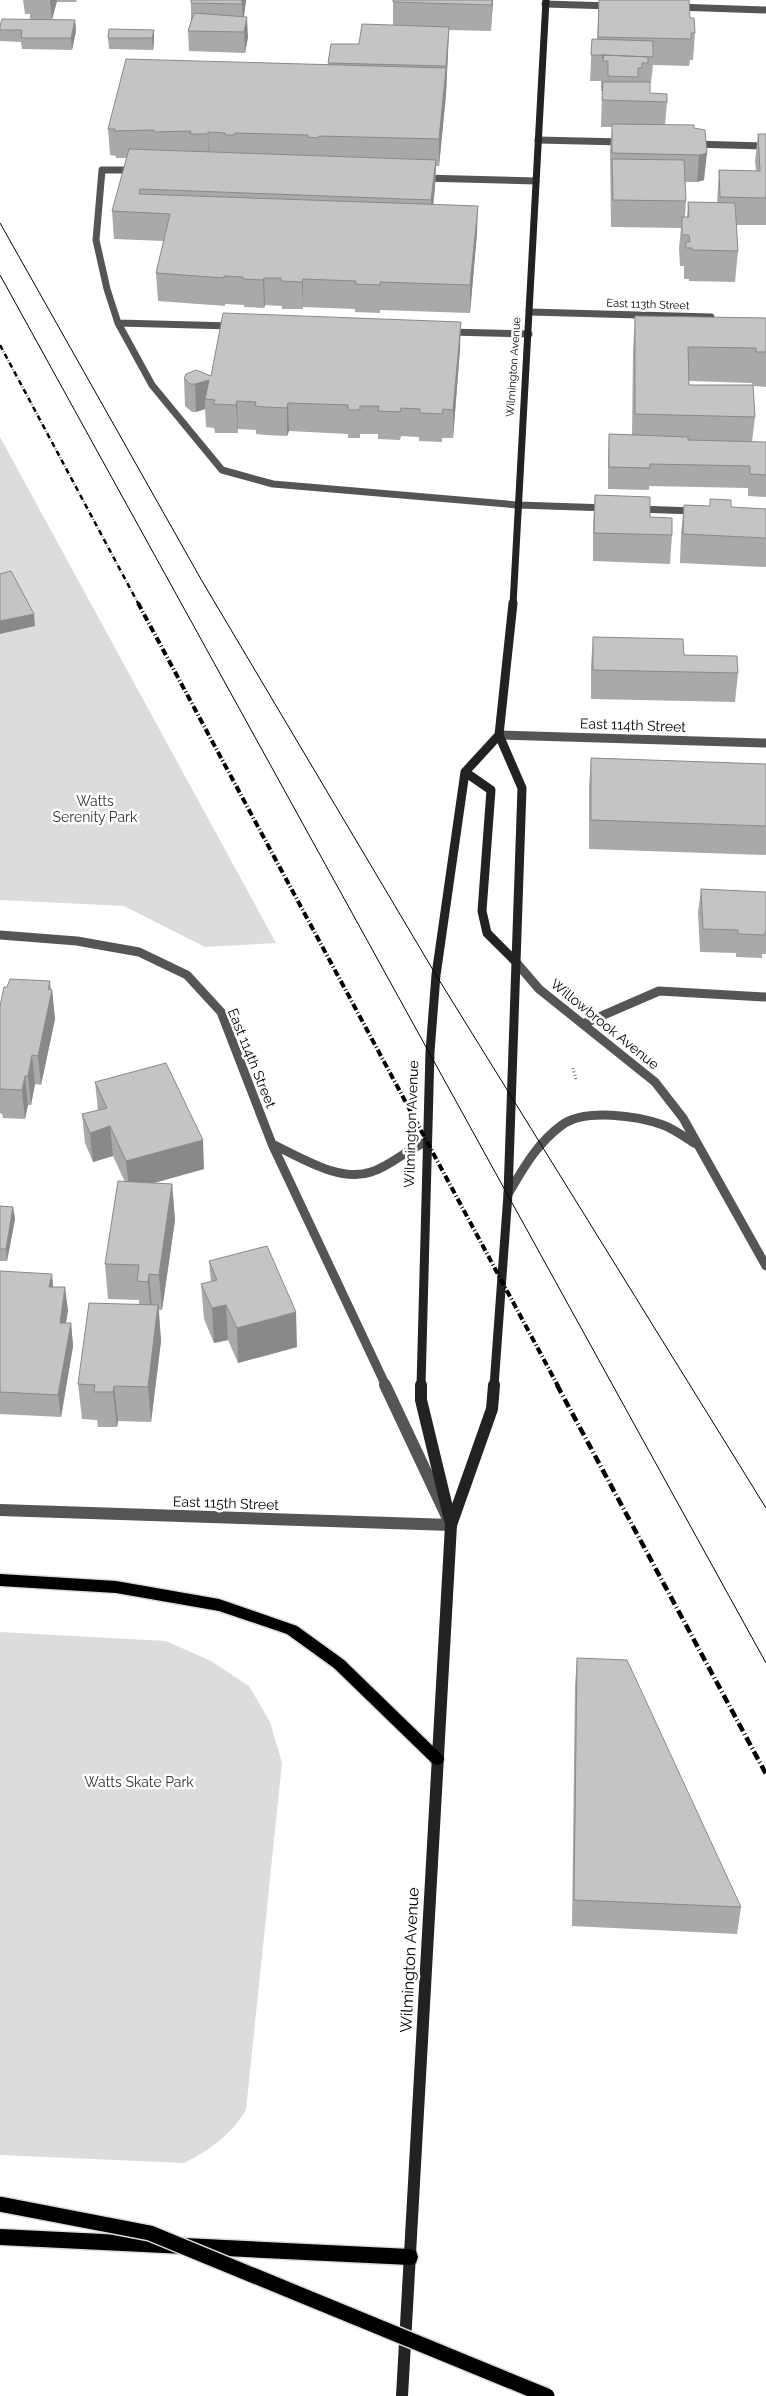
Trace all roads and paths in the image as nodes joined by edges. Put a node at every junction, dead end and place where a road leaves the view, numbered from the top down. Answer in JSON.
{"nodes":[{"id":1,"x":545,"y":2,"type":"edge"},
{"id":2,"x":619,"y":6,"type":"edge"},
{"id":3,"x":668,"y":7,"type":"edge"},
{"id":4,"x":766,"y":10,"type":"edge"},
{"id":5,"x":538,"y":140,"type":"junction"},
{"id":6,"x":628,"y":142,"type":"edge"},
{"id":7,"x":687,"y":144,"type":"edge"},
{"id":8,"x":766,"y":146,"type":"edge"},
{"id":9,"x":141,"y":171,"type":"edge"},
{"id":10,"x":415,"y":178,"type":"edge"},
{"id":11,"x":536,"y":181,"type":"junction"},
{"id":12,"x":530,"y":312,"type":"junction"},
{"id":13,"x":717,"y":317,"type":"edge"},
{"id":14,"x":118,"y":323,"type":"junction"},
{"id":15,"x":237,"y":326,"type":"edge"},
{"id":16,"x":444,"y":332,"type":"edge"},
{"id":17,"x":529,"y":334,"type":"junction"},
{"id":18,"x":518,"y":506,"type":"junction"},
{"id":19,"x":618,"y":509,"type":"edge"},
{"id":20,"x":628,"y":509,"type":"edge"},
{"id":21,"x":707,"y":512,"type":"edge"},
{"id":22,"x":499,"y":735,"type":"junction"},
{"id":23,"x":766,"y":743,"type":"edge"},
{"id":24,"x":465,"y":772,"type":"junction"},
{"id":25,"x":0,"y":935,"type":"edge"},
{"id":26,"x":515,"y":961,"type":"junction"},
{"id":27,"x":766,"y":996,"type":"edge"},
{"id":28,"x":583,"y":1024,"type":"junction"},
{"id":29,"x":426,"y":1142,"type":"junction"},
{"id":30,"x":272,"y":1144,"type":"junction"},
{"id":31,"x":698,"y":1144,"type":"junction"},
{"id":32,"x":508,"y":1194,"type":"junction"},
{"id":33,"x":766,"y":1266,"type":"edge"},
{"id":34,"x":0,"y":1510,"type":"edge"},
{"id":35,"x":451,"y":1525,"type":"junction"},
{"id":36,"x":0,"y":1580,"type":"edge"},
{"id":37,"x":437,"y":1759,"type":"junction"},
{"id":38,"x":0,"y":2204,"type":"edge"},
{"id":39,"x":0,"y":2236,"type":"edge"},
{"id":40,"x":410,"y":2257,"type":"junction"},
{"id":41,"x":402,"y":2396,"type":"edge"},
{"id":42,"x":546,"y":2396,"type":"edge"}],
"edges":[{"from":1,"to":2,"type":"street"},
{"from":1,"to":5,"type":"main road","name":"Wilmington Avenue"},
{"from":3,"to":4,"type":"street"},
{"from":5,"to":6,"type":"street"},
{"from":5,"to":11,"type":"main road","name":"Wilmington Avenue"},
{"from":7,"to":8,"type":"street"},
{"from":9,"to":14,"type":"street"},
{"from":10,"to":11,"type":"street"},
{"from":11,"to":12,"type":"main road","name":"Wilmington Avenue"},
{"from":12,"to":13,"type":"street","name":"East 113th Street"},
{"from":12,"to":17,"type":"main road","name":"Wilmington Avenue"},
{"from":14,"to":15,"type":"street"},
{"from":14,"to":18,"type":"street"},
{"from":16,"to":17,"type":"street"},
{"from":17,"to":18,"type":"main road","name":"Wilmington Avenue"},
{"from":18,"to":19,"type":"street"},
{"from":18,"to":22,"type":"main road","name":"Wilmington Avenue"},
{"from":20,"to":21,"type":"street"},
{"from":22,"to":23,"type":"street","name":"East 114th Street"},
{"from":22,"to":24,"type":"main road"},
{"from":22,"to":26,"type":"main road","name":"Wilmington Avenue"},
{"from":24,"to":26,"type":"main road"},
{"from":24,"to":29,"type":"main road","name":"Wilmington Avenue"},
{"from":25,"to":30,"type":"street","name":"East 114th Street"},
{"from":26,"to":28,"type":"street","name":"Willowbrook Avenue"},
{"from":26,"to":32,"type":"main road","name":"Wilmington Avenue"},
{"from":27,"to":28,"type":"street"},
{"from":28,"to":31,"type":"street","name":"Willowbrook Avenue"},
{"from":29,"to":30,"type":"street"},
{"from":29,"to":35,"type":"main road","name":"Wilmington Avenue"},
{"from":30,"to":35,"type":"street","name":"East 114th Street"},
{"from":31,"to":32,"type":"street"},
{"from":31,"to":33,"type":"street","name":"Willowbrook Avenue"},
{"from":32,"to":35,"type":"main road","name":"Wilmington Avenue"},
{"from":34,"to":35,"type":"street","name":"East 115th Street"},
{"from":35,"to":37,"type":"main road","name":"Wilmington Avenue"},
{"from":36,"to":37,"type":"main road"},
{"from":37,"to":40,"type":"main road","name":"Wilmington Avenue"},
{"from":38,"to":42,"type":"main road","bridge":true},
{"from":39,"to":40,"type":"main road"},
{"from":40,"to":41,"type":"main road","name":"Wilmington Avenue"}]}
